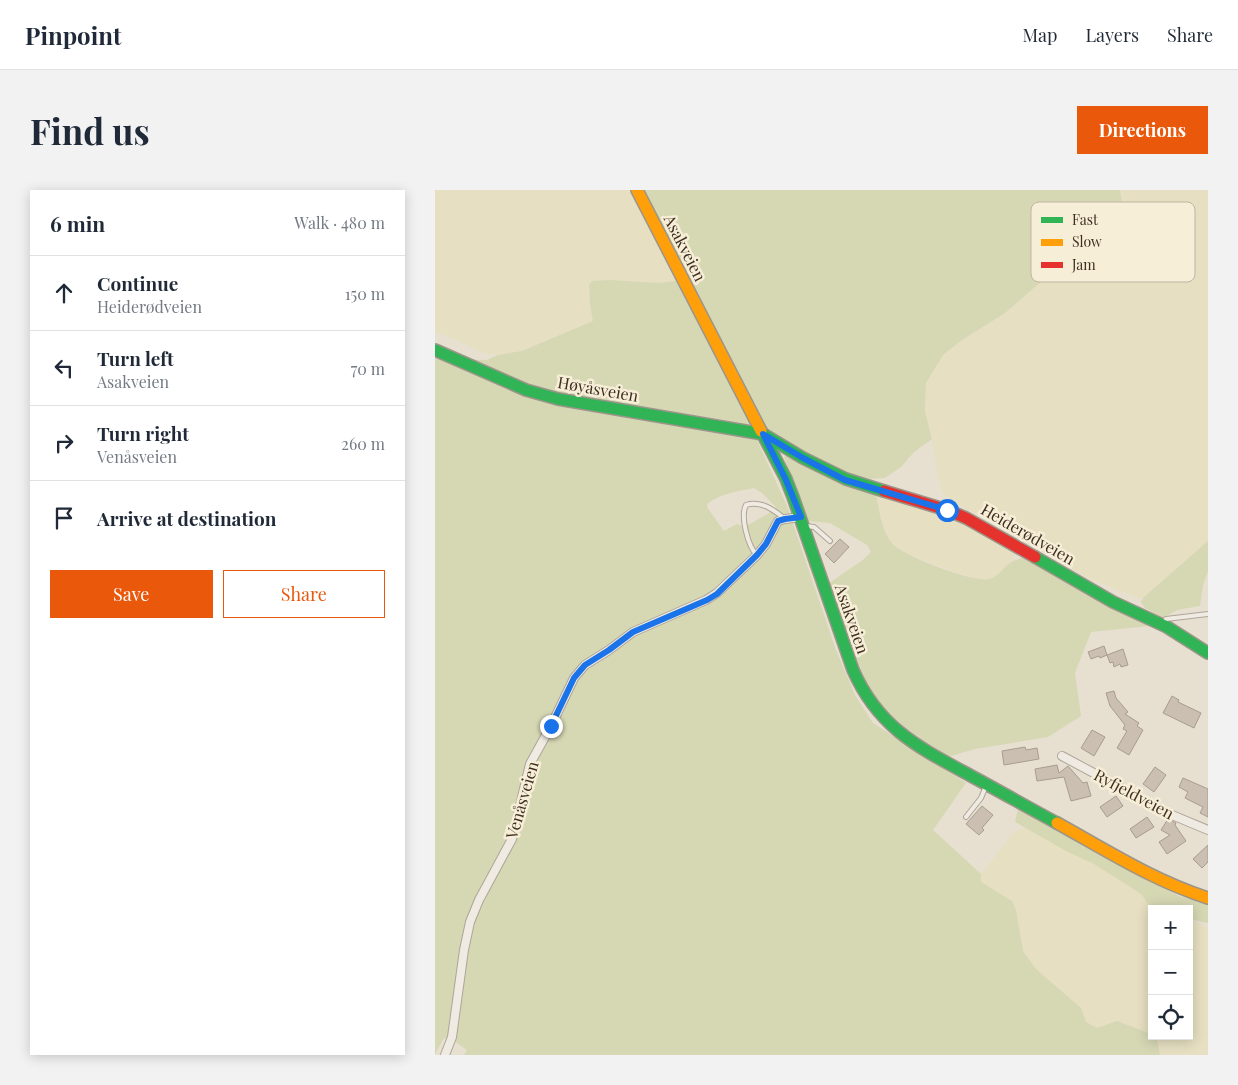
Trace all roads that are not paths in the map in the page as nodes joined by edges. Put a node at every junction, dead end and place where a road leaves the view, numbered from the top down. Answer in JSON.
{"nodes":[{"id":1,"x":637,"y":190,"type":"edge"},
{"id":2,"x":435,"y":350,"type":"edge"},
{"id":3,"x":763,"y":434,"type":"junction"},
{"id":4,"x":785,"y":519,"type":"junction"},
{"id":5,"x":802,"y":521,"type":"junction"},
{"id":6,"x":830,"y":541,"type":"dead end"},
{"id":7,"x":757,"y":555,"type":"junction"},
{"id":8,"x":1208,"y":614,"type":"edge"},
{"id":9,"x":1163,"y":624,"type":"junction"},
{"id":10,"x":1208,"y":653,"type":"edge"},
{"id":11,"x":1062,"y":756,"type":"dead end"},
{"id":12,"x":987,"y":784,"type":"junction"},
{"id":13,"x":966,"y":817,"type":"dead end"},
{"id":14,"x":1208,"y":830,"type":"edge"},
{"id":15,"x":1208,"y":898,"type":"edge"},
{"id":16,"x":445,"y":1055,"type":"edge"}],
"edges":[{"from":1,"to":3,"type":"main road","name":"Asakveien"},
{"from":2,"to":3,"type":"main road","name":"Høyåsveien"},
{"from":3,"to":5,"type":"main road","name":"Asakveien"},
{"from":3,"to":9,"type":"main road","name":"Heiderødveien"},
{"from":4,"to":5,"type":"street"},
{"from":4,"to":7,"type":"street","name":"Venåsveien"},
{"from":4,"to":7,"type":"lane"},
{"from":5,"to":6,"type":"lane"},
{"from":5,"to":12,"type":"main road","name":"Asakveien"},
{"from":7,"to":16,"type":"street","name":"Venåsveien"},
{"from":8,"to":9,"type":"lane"},
{"from":9,"to":10,"type":"main road"},
{"from":11,"to":14,"type":"street","name":"Ryfjeldveien"},
{"from":12,"to":13,"type":"lane"},
{"from":12,"to":15,"type":"main road","name":"Asakveien"}]}
